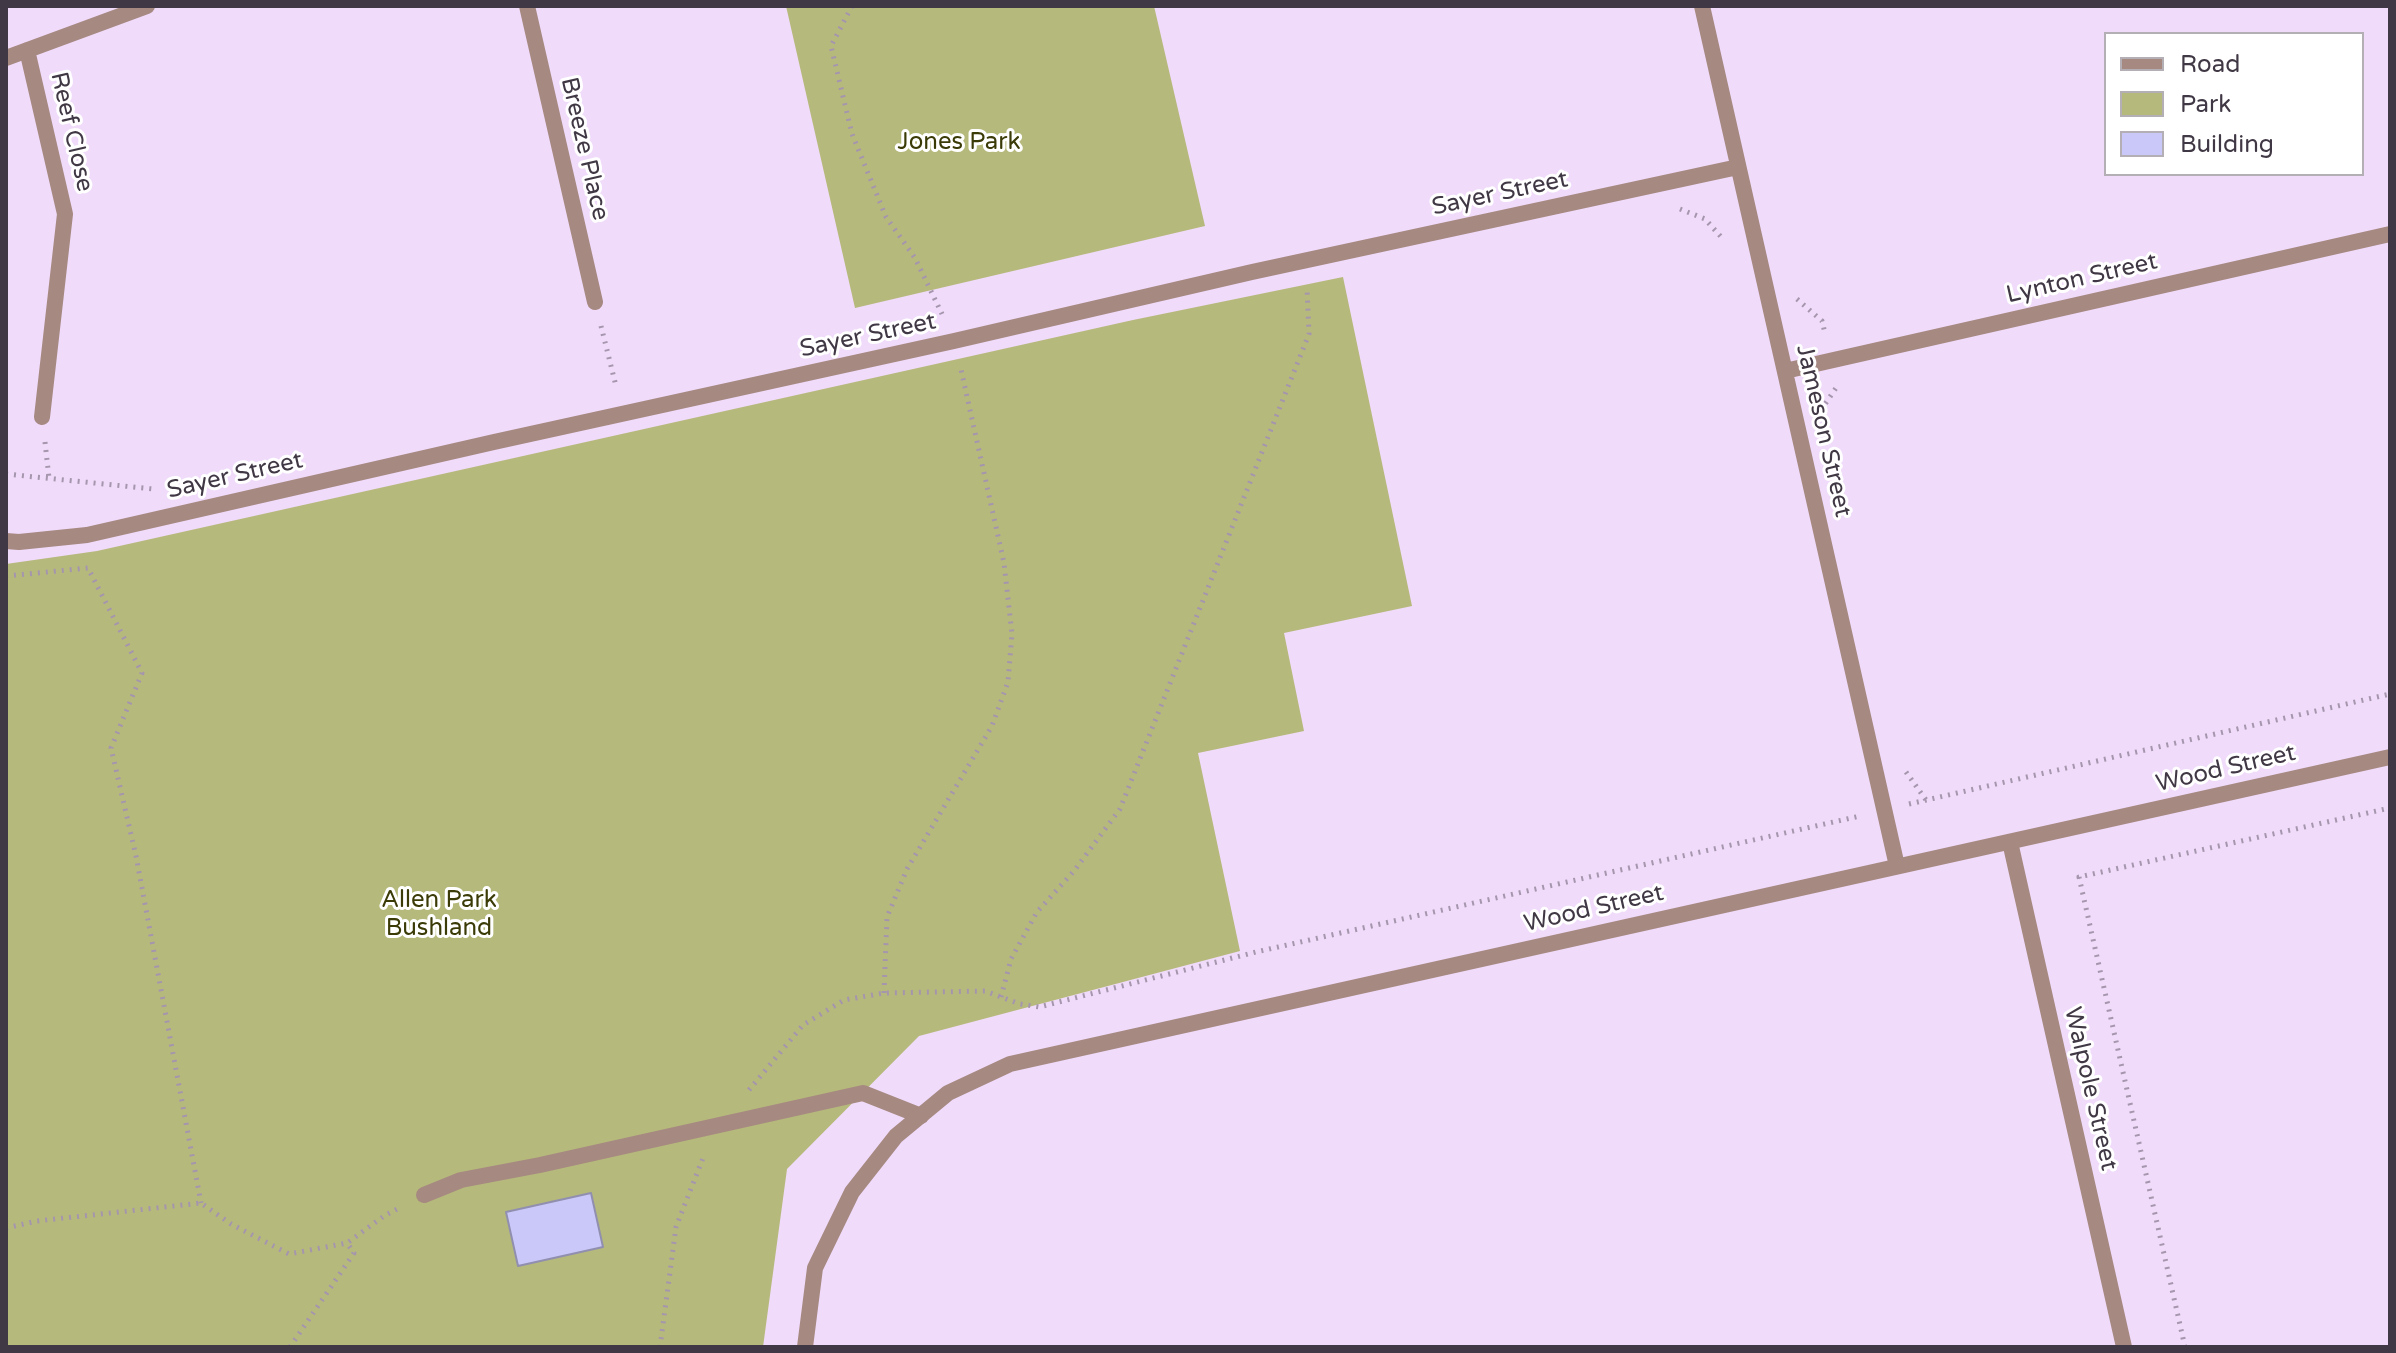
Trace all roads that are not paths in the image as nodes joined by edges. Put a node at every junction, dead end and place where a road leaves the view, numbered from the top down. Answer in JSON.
{"nodes":[{"id":1,"x":147,"y":6,"type":"edge"},
{"id":2,"x":527,"y":6,"type":"edge"},
{"id":3,"x":1702,"y":6,"type":"edge"},
{"id":4,"x":27,"y":50,"type":"junction"},
{"id":5,"x":6,"y":58,"type":"edge"},
{"id":6,"x":1738,"y":167,"type":"junction"},
{"id":7,"x":2390,"y":234,"type":"edge"},
{"id":8,"x":595,"y":302,"type":"road end"},
{"id":9,"x":1785,"y":371,"type":"junction"},
{"id":10,"x":42,"y":417,"type":"dead end"},
{"id":11,"x":6,"y":541,"type":"edge"},
{"id":12,"x":2390,"y":757,"type":"edge"},
{"id":13,"x":2010,"y":842,"type":"junction"},
{"id":14,"x":1897,"y":866,"type":"junction"},
{"id":15,"x":921,"y":1116,"type":"junction"},
{"id":16,"x":424,"y":1195,"type":"road end"},
{"id":17,"x":805,"y":1347,"type":"edge"},
{"id":18,"x":2124,"y":1347,"type":"edge"}],
"edges":[{"from":1,"to":4,"type":"street"},
{"from":2,"to":8,"type":"street","name":"Breeze Place"},
{"from":3,"to":6,"type":"street","name":"Jameson Street"},
{"from":4,"to":5,"type":"street"},
{"from":4,"to":10,"type":"street","name":"Reef Close"},
{"from":6,"to":9,"type":"street","name":"Jameson Street"},
{"from":6,"to":11,"type":"street","name":"Sayer Street"},
{"from":7,"to":9,"type":"street","name":"Lynton Street"},
{"from":9,"to":14,"type":"street","name":"Jameson Street"},
{"from":12,"to":13,"type":"street","name":"Wood Street"},
{"from":13,"to":14,"type":"street","name":"Wood Street"},
{"from":13,"to":18,"type":"street","name":"Walpole Street"},
{"from":14,"to":15,"type":"street","name":"Wood Street"},
{"from":15,"to":16,"type":"street"},
{"from":15,"to":17,"type":"street","name":"Wood Street"}]}
